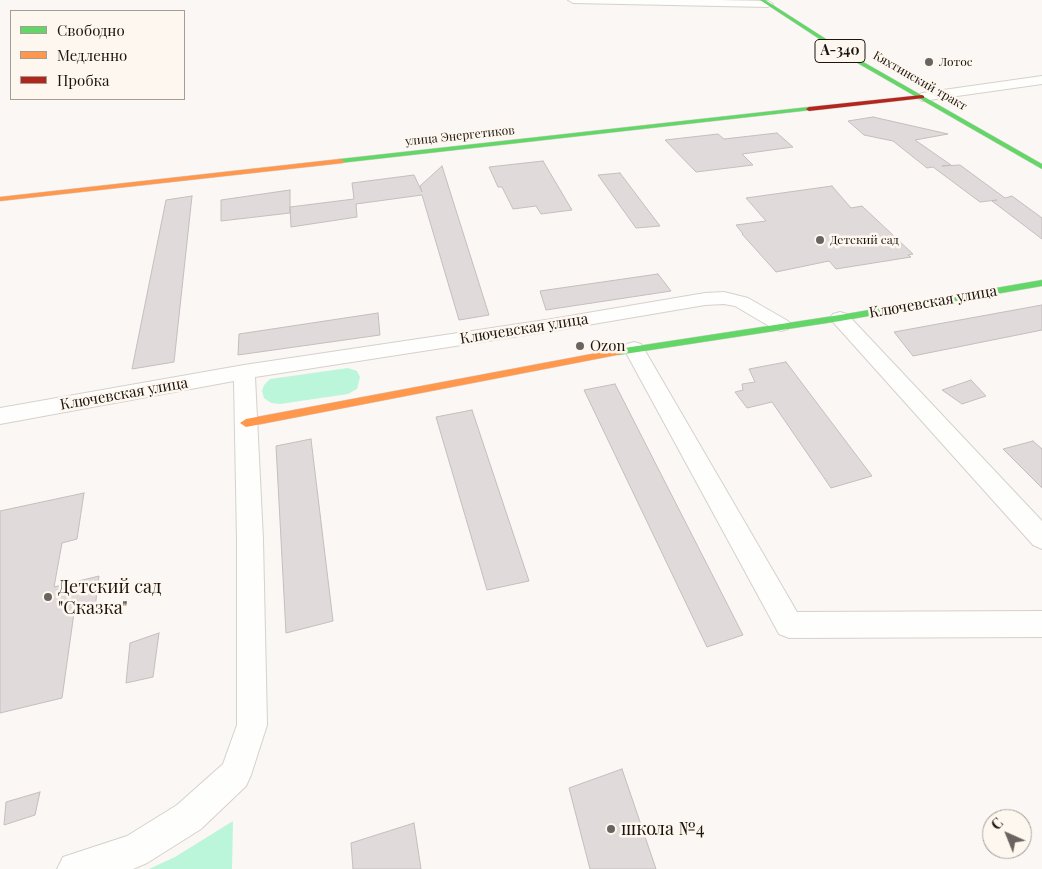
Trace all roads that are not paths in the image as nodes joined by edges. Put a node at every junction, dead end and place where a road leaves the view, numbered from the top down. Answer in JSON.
{"nodes":[{"id":1,"x":573,"y":0,"type":"edge"},
{"id":2,"x":765,"y":2,"type":"edge"},
{"id":3,"x":1042,"y":80,"type":"edge"},
{"id":4,"x":922,"y":97,"type":"junction"},
{"id":5,"x":1042,"y":167,"type":"edge"},
{"id":6,"x":0,"y":199,"type":"edge"},
{"id":7,"x":1042,"y":283,"type":"edge"},
{"id":8,"x":840,"y":318,"type":"junction"},
{"id":9,"x":781,"y":325,"type":"junction"},
{"id":10,"x":634,"y":349,"type":"junction"},
{"id":11,"x":244,"y":372,"type":"junction"},
{"id":12,"x":0,"y":416,"type":"edge"},
{"id":13,"x":246,"y":423,"type":"junction"},
{"id":14,"x":1042,"y":538,"type":"edge"},
{"id":15,"x":1042,"y":624,"type":"edge"},
{"id":16,"x":75,"y":869,"type":"edge"}],
"edges":[{"from":1,"to":2,"type":"street"},
{"from":2,"to":4,"type":"main road","name":"Кяхтинский тракт","number":"А-340"},
{"from":3,"to":4,"type":"street"},
{"from":4,"to":5,"type":"main road","name":"Кяхтинский тракт","number":"А-340"},
{"from":4,"to":6,"type":"main road","name":"улица Энергетиков"},
{"from":7,"to":8,"type":"main road","name":"Ключевская улица"},
{"from":8,"to":9,"type":"main road","name":"Ключевская улица"},
{"from":8,"to":14,"type":"street"},
{"from":9,"to":10,"type":"main road"},
{"from":9,"to":11,"type":"street","name":"Ключевская улица"},
{"from":10,"to":13,"type":"main road"},
{"from":10,"to":15,"type":"street"},
{"from":11,"to":12,"type":"street","name":"Ключевская улица"},
{"from":11,"to":13,"type":"street"},
{"from":13,"to":16,"type":"street"}]}
